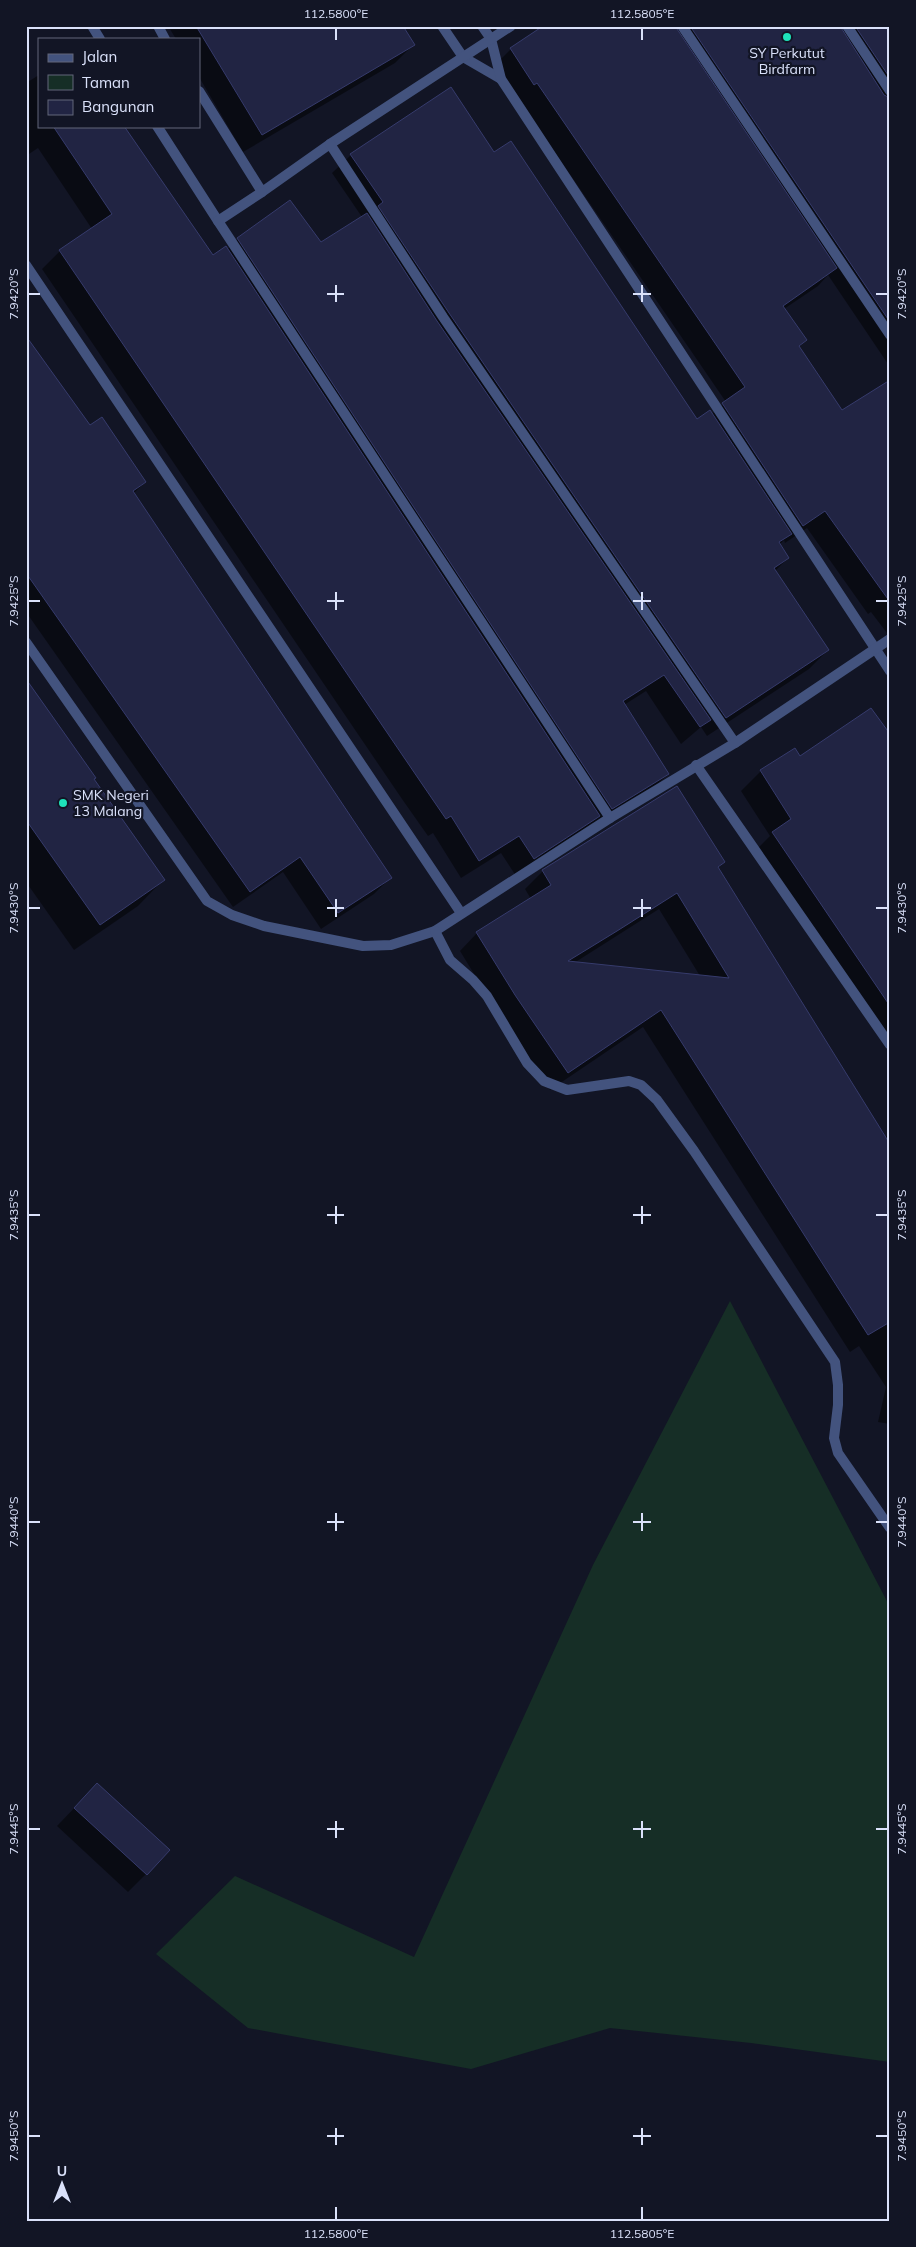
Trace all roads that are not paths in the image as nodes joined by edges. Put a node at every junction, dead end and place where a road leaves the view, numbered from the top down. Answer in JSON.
{"nodes":[{"id":1,"x":92,"y":26,"type":"edge"},
{"id":2,"x":158,"y":26,"type":"edge"},
{"id":3,"x":442,"y":26,"type":"edge"},
{"id":4,"x":482,"y":26,"type":"edge"},
{"id":5,"x":511,"y":26,"type":"edge"},
{"id":6,"x":682,"y":26,"type":"edge"},
{"id":7,"x":847,"y":26,"type":"edge"},
{"id":8,"x":99,"y":38,"type":"edge"},
{"id":9,"x":165,"y":38,"type":"edge"},
{"id":10,"x":490,"y":39,"type":"junction"},
{"id":11,"x":463,"y":57,"type":"junction"},
{"id":12,"x":501,"y":79,"type":"junction"},
{"id":13,"x":890,"y":91,"type":"edge"},
{"id":14,"x":200,"y":93,"type":"edge"},
{"id":15,"x":158,"y":128,"type":"edge"},
{"id":16,"x":330,"y":144,"type":"junction"},
{"id":17,"x":262,"y":192,"type":"junction"},
{"id":18,"x":218,"y":221,"type":"junction"},
{"id":19,"x":26,"y":265,"type":"edge"},
{"id":20,"x":890,"y":335,"type":"edge"},
{"id":21,"x":890,"y":639,"type":"edge"},
{"id":22,"x":26,"y":642,"type":"edge"},
{"id":23,"x":875,"y":650,"type":"junction"},
{"id":24,"x":890,"y":671,"type":"edge"},
{"id":25,"x":735,"y":743,"type":"junction"},
{"id":26,"x":696,"y":765,"type":"junction"},
{"id":27,"x":610,"y":818,"type":"junction"},
{"id":28,"x":460,"y":913,"type":"junction"},
{"id":29,"x":435,"y":931,"type":"junction"},
{"id":30,"x":890,"y":1045,"type":"edge"},
{"id":31,"x":890,"y":1528,"type":"edge"}],
"edges":[{"from":1,"to":8,"type":"street"},
{"from":2,"to":9,"type":"street"},
{"from":3,"to":11,"type":"street"},
{"from":4,"to":10,"type":"street"},
{"from":5,"to":10,"type":"street"},
{"from":6,"to":20,"type":"street"},
{"from":7,"to":13,"type":"street"},
{"from":10,"to":11,"type":"street"},
{"from":10,"to":12,"type":"street"},
{"from":11,"to":12,"type":"street"},
{"from":11,"to":16,"type":"street"},
{"from":12,"to":23,"type":"street"},
{"from":14,"to":17,"type":"street"},
{"from":15,"to":18,"type":"street"},
{"from":16,"to":17,"type":"street"},
{"from":16,"to":25,"type":"street"},
{"from":17,"to":18,"type":"street"},
{"from":18,"to":27,"type":"street"},
{"from":19,"to":28,"type":"street"},
{"from":21,"to":23,"type":"street"},
{"from":22,"to":29,"type":"street"},
{"from":23,"to":24,"type":"street"},
{"from":23,"to":25,"type":"street"},
{"from":25,"to":26,"type":"street"},
{"from":26,"to":27,"type":"street"},
{"from":26,"to":30,"type":"street"},
{"from":27,"to":28,"type":"street"},
{"from":28,"to":29,"type":"street"},
{"from":29,"to":31,"type":"street"}]}
